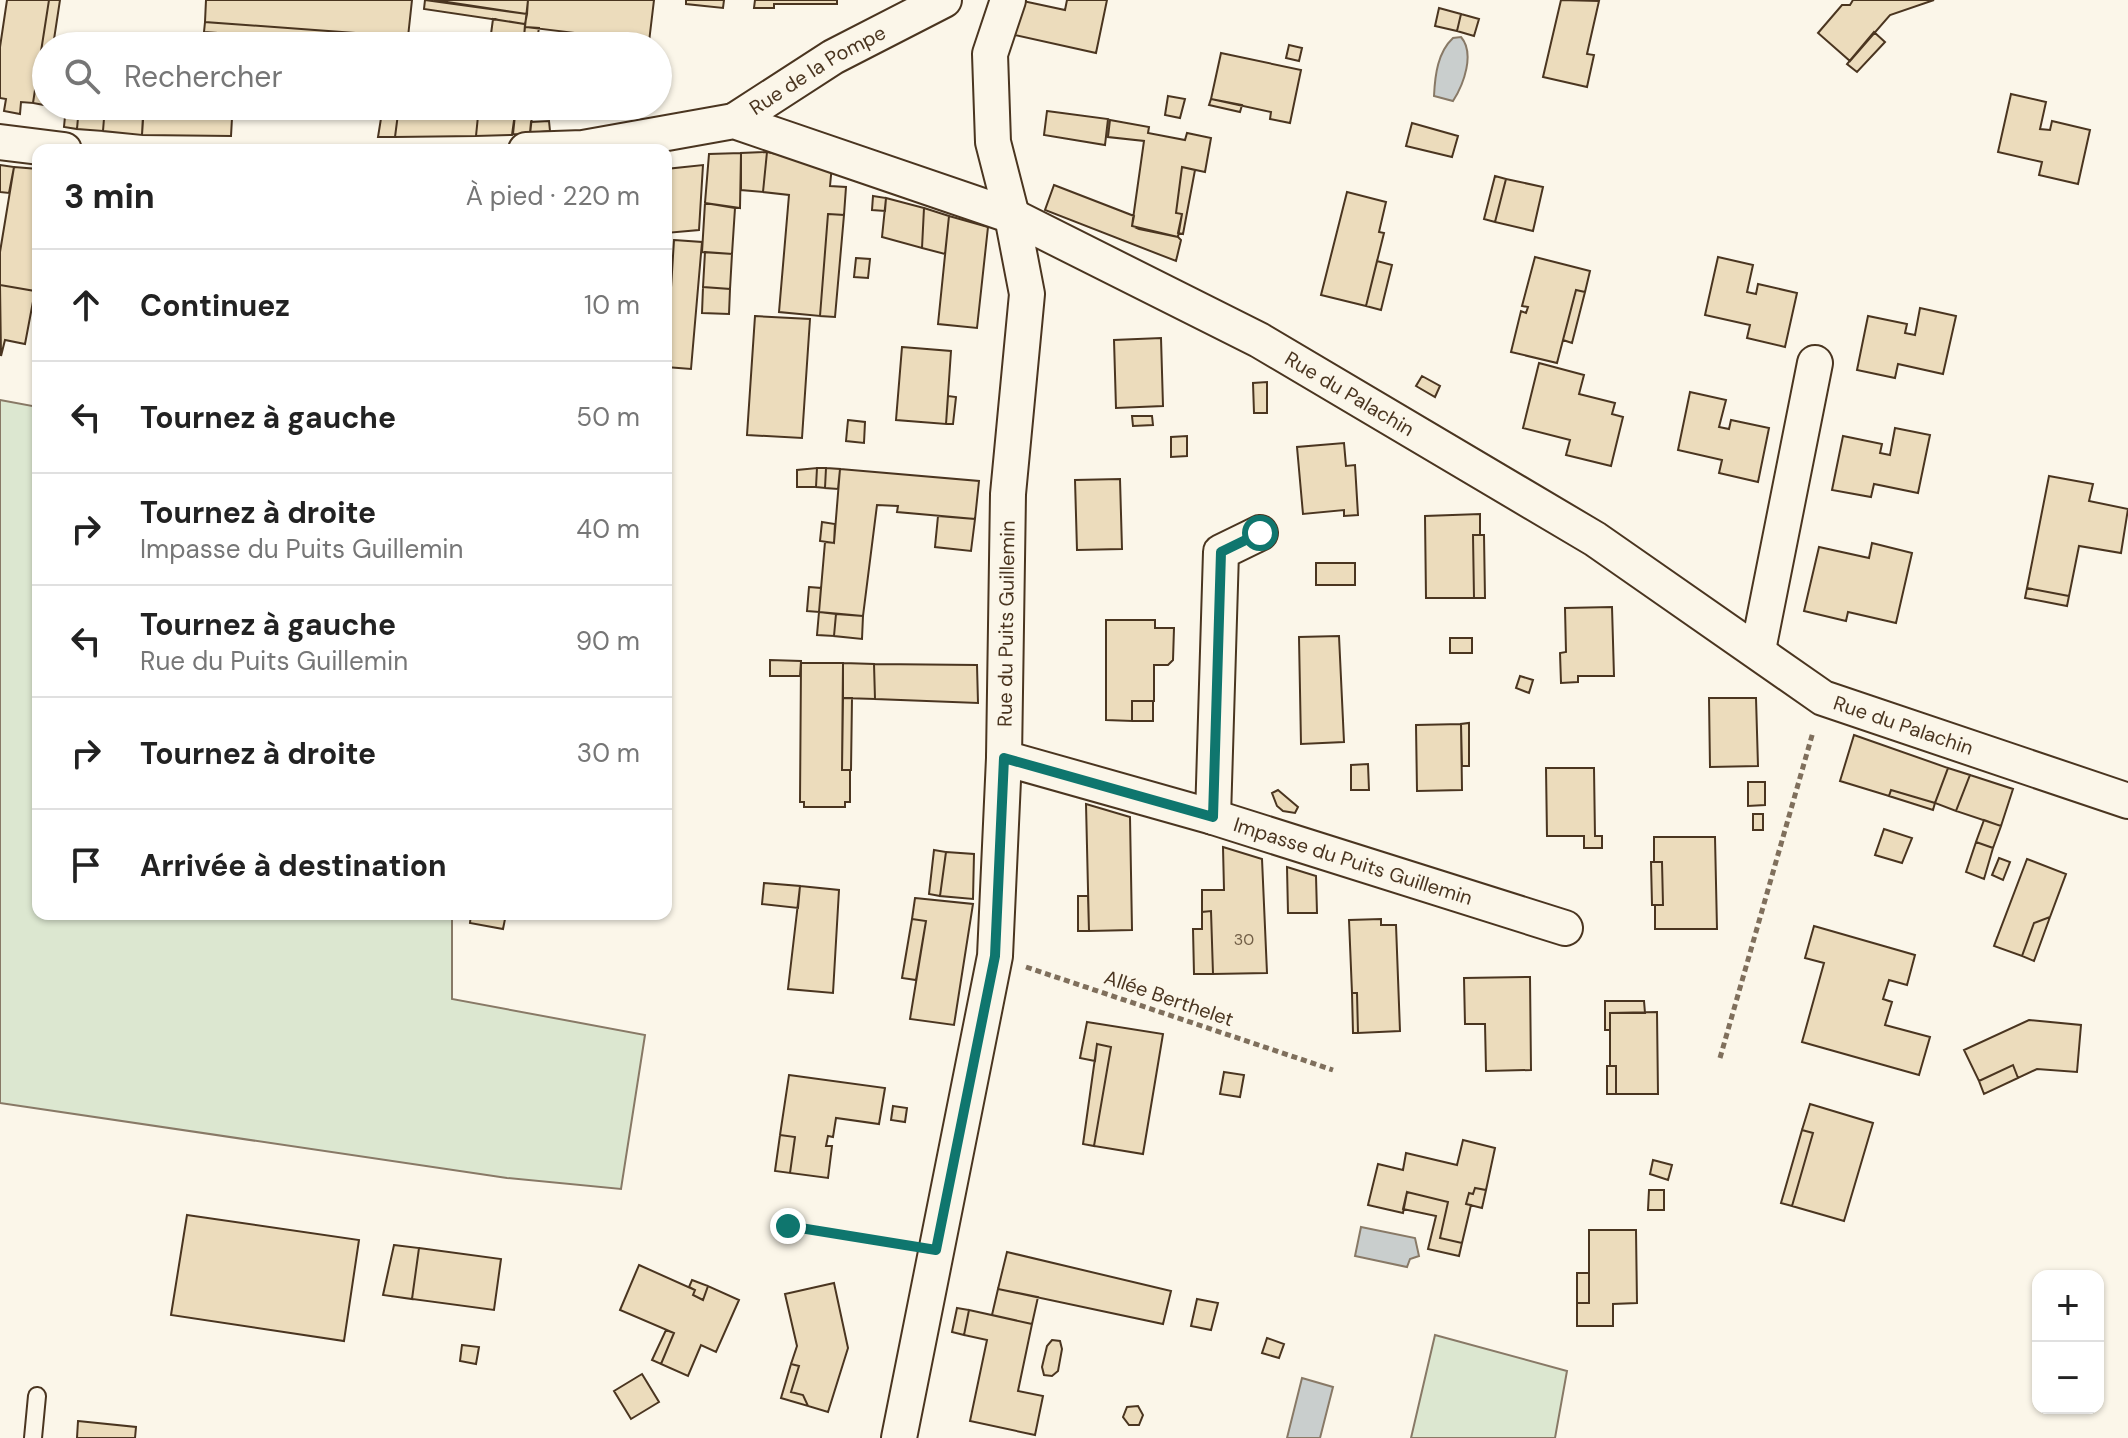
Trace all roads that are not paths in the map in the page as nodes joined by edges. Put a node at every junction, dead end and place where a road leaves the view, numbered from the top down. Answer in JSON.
{"nodes":[{"id":1,"x":944,"y":0,"type":"edge"},
{"id":2,"x":1008,"y":0,"type":"edge"},
{"id":3,"x":734,"y":121,"type":"junction"},
{"id":4,"x":0,"y":142,"type":"edge"},
{"id":5,"x":605,"y":144,"type":"edge"},
{"id":6,"x":32,"y":146,"type":"edge"},
{"id":7,"x":1012,"y":216,"type":"junction"},
{"id":8,"x":1815,"y":363,"type":"dead end"},
{"id":9,"x":1260,"y":533,"type":"dead end"},
{"id":10,"x":1758,"y":650,"type":"junction"},
{"id":11,"x":1004,"y":758,"type":"junction"},
{"id":12,"x":2128,"y":801,"type":"edge"},
{"id":13,"x":1213,"y":817,"type":"junction"},
{"id":14,"x":1565,"y":928,"type":"dead end"},
{"id":15,"x":37,"y":1396,"type":"dead end"},
{"id":16,"x":33,"y":1438,"type":"edge"},
{"id":17,"x":899,"y":1438,"type":"edge"}],
"edges":[{"from":1,"to":3,"type":"street","name":"Rue de la Pompe"},
{"from":2,"to":7,"type":"street","name":"Rue du Puits Guillemin"},
{"from":3,"to":5,"type":"street","name":"Rue du Palachin"},
{"from":3,"to":7,"type":"street","name":"Rue du Palachin"},
{"from":4,"to":6,"type":"street"},
{"from":7,"to":10,"type":"street","name":"Rue du Palachin"},
{"from":7,"to":11,"type":"street","name":"Rue du Puits Guillemin"},
{"from":8,"to":10,"type":"street"},
{"from":9,"to":13,"type":"street"},
{"from":10,"to":12,"type":"street","name":"Rue du Palachin"},
{"from":11,"to":13,"type":"street","name":"Impasse du Puits Guillemin"},
{"from":11,"to":17,"type":"street","name":"Rue du Puits Guillemin"},
{"from":13,"to":14,"type":"street","name":"Impasse du Puits Guillemin"},
{"from":15,"to":16,"type":"lane"}]}
